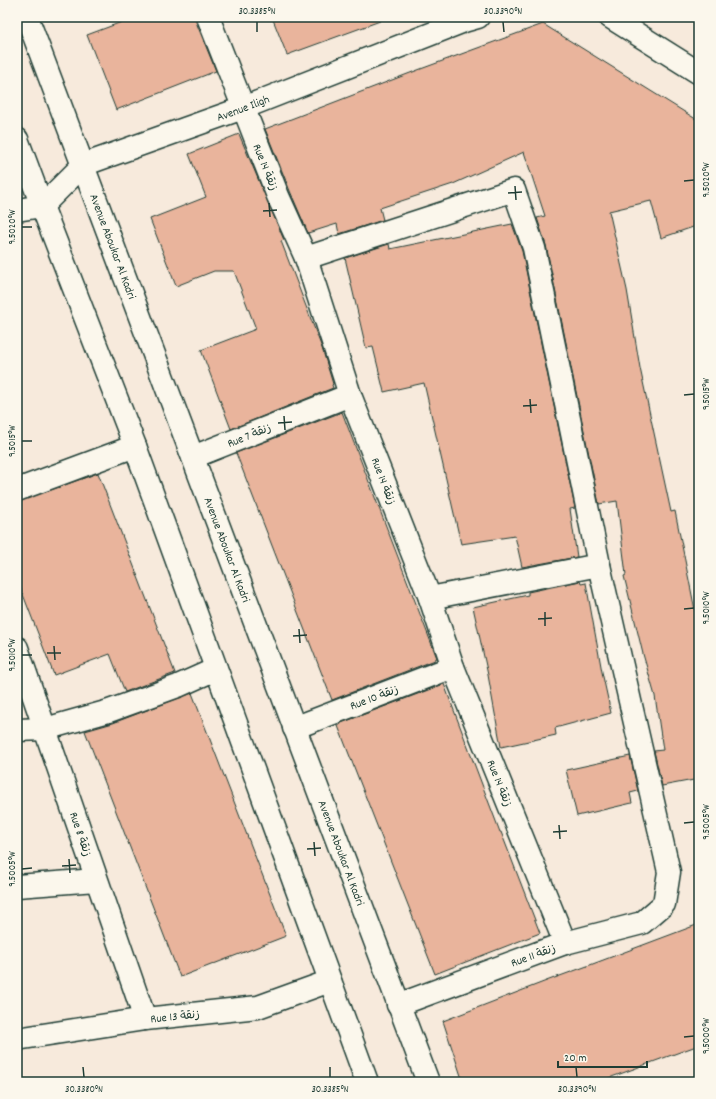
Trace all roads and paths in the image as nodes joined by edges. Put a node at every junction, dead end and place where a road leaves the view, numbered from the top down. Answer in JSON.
{"nodes":[{"id":1,"x":27,"y":17,"type":"edge"},
{"id":2,"x":208,"y":17,"type":"edge"},
{"id":3,"x":478,"y":17,"type":"edge"},
{"id":4,"x":610,"y":17,"type":"edge"},
{"id":5,"x":699,"y":73,"type":"edge"},
{"id":6,"x":243,"y":108,"type":"junction"},
{"id":7,"x":17,"y":139,"type":"edge"},
{"id":8,"x":83,"y":164,"type":"junction"},
{"id":9,"x":42,"y":206,"type":"junction"},
{"id":10,"x":17,"y":210,"type":"edge"},
{"id":11,"x":306,"y":258,"type":"junction"},
{"id":12,"x":350,"y":395,"type":"junction"},
{"id":13,"x":135,"y":446,"type":"junction"},
{"id":14,"x":193,"y":457,"type":"junction"},
{"id":15,"x":17,"y":490,"type":"edge"},
{"id":16,"x":600,"y":565,"type":"junction"},
{"id":17,"x":430,"y":598,"type":"junction"},
{"id":18,"x":17,"y":648,"type":"edge"},
{"id":19,"x":453,"y":667,"type":"junction"},
{"id":20,"x":216,"y":670,"type":"junction"},
{"id":21,"x":45,"y":728,"type":"junction"},
{"id":22,"x":294,"y":728,"type":"junction"},
{"id":23,"x":17,"y":730,"type":"edge"},
{"id":24,"x":96,"y":880,"type":"junction"},
{"id":25,"x":17,"y":886,"type":"edge"},
{"id":26,"x":565,"y":943,"type":"junction"},
{"id":27,"x":330,"y":981,"type":"junction"},
{"id":28,"x":398,"y":1005,"type":"junction"},
{"id":29,"x":145,"y":1019,"type":"junction"},
{"id":30,"x":17,"y":1039,"type":"edge"},
{"id":31,"x":367,"y":1082,"type":"edge"},
{"id":32,"x":428,"y":1082,"type":"edge"}],
"edges":[{"from":1,"to":8,"type":"street","name":"Avenue Aboukar Al Kadri"},
{"from":2,"to":6,"type":"street","name":"Rue 14 زنقة"},
{"from":3,"to":6,"type":"street","name":"Avenue Iligh"},
{"from":4,"to":5,"type":"street"},
{"from":6,"to":8,"type":"street","name":"Avenue Iligh"},
{"from":6,"to":11,"type":"street","name":"Rue 14 زنقة"},
{"from":7,"to":9,"type":"street"},
{"from":8,"to":9,"type":"street","name":"Avenue Iligh"},
{"from":8,"to":14,"type":"street","name":"Avenue Aboukar Al Kadri"},
{"from":9,"to":10,"type":"street"},
{"from":9,"to":13,"type":"street"},
{"from":11,"to":12,"type":"street","name":"Rue 14 زنقة"},
{"from":11,"to":16,"type":"street"},
{"from":12,"to":14,"type":"street","name":"Rue 7 زنقة"},
{"from":12,"to":17,"type":"street","name":"Rue 14 زنقة"},
{"from":13,"to":15,"type":"street"},
{"from":13,"to":20,"type":"street"},
{"from":14,"to":22,"type":"street","name":"Avenue Aboukar Al Kadri"},
{"from":16,"to":17,"type":"street"},
{"from":16,"to":26,"type":"street","name":"Rue 11 زنقة"},
{"from":17,"to":19,"type":"street","name":"Rue 14 زنقة"},
{"from":18,"to":21,"type":"street","name":"Rue 8 زنقة"},
{"from":19,"to":22,"type":"street","name":"Rue 10 زنقة"},
{"from":19,"to":26,"type":"street","name":"Rue 14 زنقة"},
{"from":20,"to":21,"type":"street"},
{"from":20,"to":27,"type":"street"},
{"from":21,"to":23,"type":"street"},
{"from":21,"to":24,"type":"street","name":"Rue 8 زنقة"},
{"from":22,"to":28,"type":"street","name":"Avenue Aboukar Al Kadri"},
{"from":24,"to":25,"type":"street"},
{"from":24,"to":29,"type":"street","name":"Rue 8 زنقة"},
{"from":26,"to":28,"type":"street","name":"Rue 11 زنقة"},
{"from":27,"to":29,"type":"street","name":"Rue 13 زنقة"},
{"from":27,"to":31,"type":"street"},
{"from":28,"to":32,"type":"street","name":"Avenue Aboukar Al Kadri"},
{"from":29,"to":30,"type":"street","name":"Rue 13 زنقة"}]}
